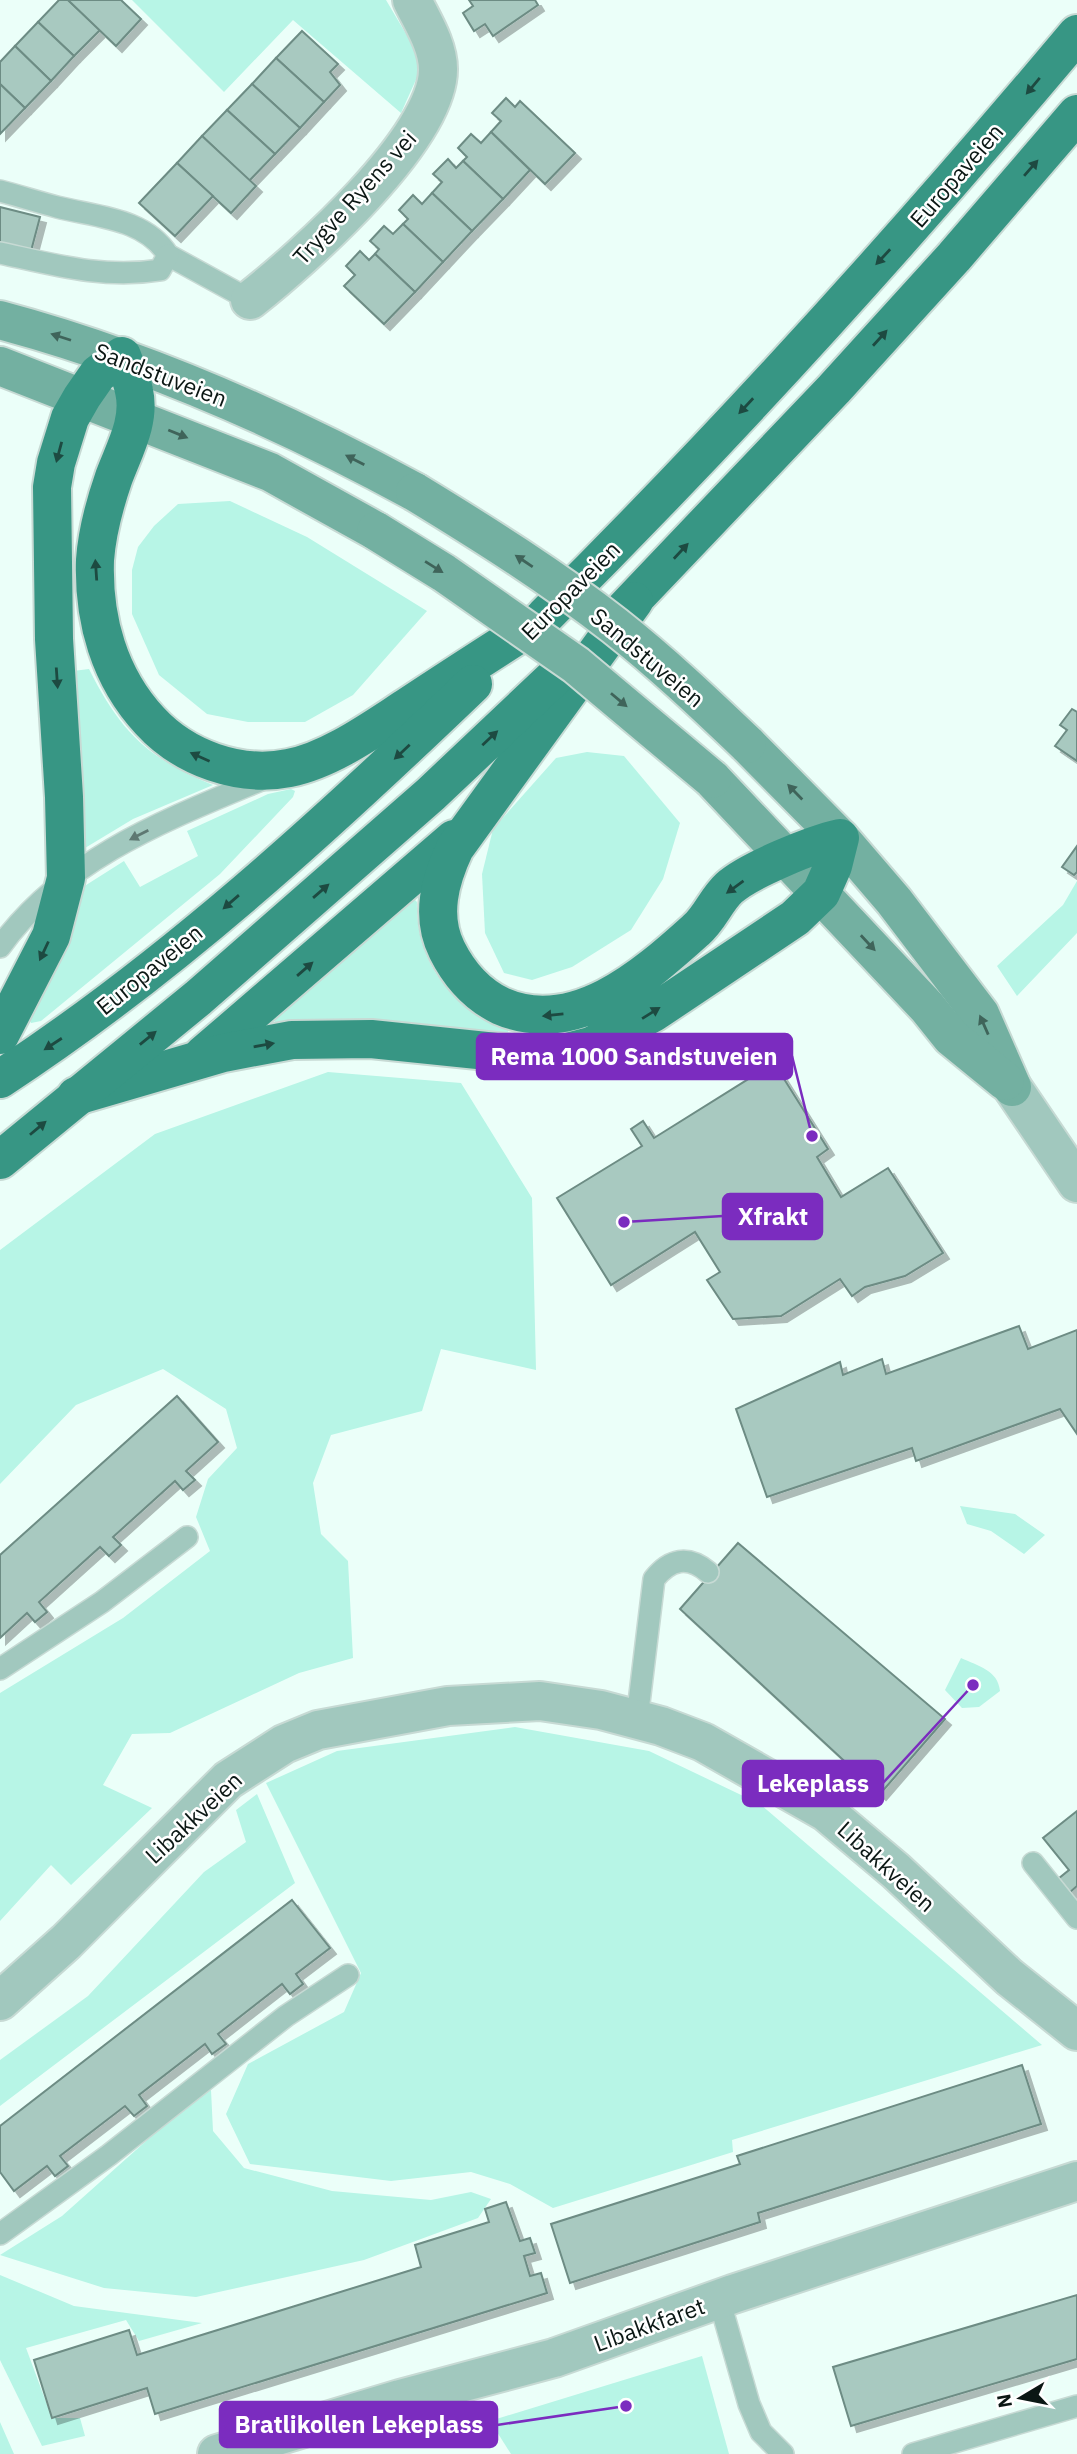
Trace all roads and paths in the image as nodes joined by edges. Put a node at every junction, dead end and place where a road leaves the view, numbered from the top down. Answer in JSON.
{"nodes":[{"id":1,"x":412,"y":0,"type":"edge"},
{"id":2,"x":1077,"y":34,"type":"edge"},
{"id":3,"x":1077,"y":114,"type":"edge"},
{"id":4,"x":0,"y":191,"type":"edge"},
{"id":5,"x":0,"y":253,"type":"edge"},
{"id":6,"x":168,"y":255,"type":"junction"},
{"id":7,"x":250,"y":300,"type":"joint"},
{"id":8,"x":0,"y":320,"type":"edge"},
{"id":9,"x":122,"y":356,"type":"junction"},
{"id":10,"x":0,"y":366,"type":"edge"},
{"id":11,"x":82,"y":397,"type":"junction"},
{"id":12,"x":135,"y":417,"type":"junction"},
{"id":13,"x":634,"y":601,"type":"junction"},
{"id":14,"x":540,"y":621,"type":"junction"},
{"id":15,"x":291,"y":768,"type":"junction"},
{"id":16,"x":467,"y":828,"type":"junction"},
{"id":17,"x":839,"y":838,"type":"junction"},
{"id":18,"x":787,"y":857,"type":"junction"},
{"id":19,"x":66,"y":878,"type":"junction"},
{"id":20,"x":821,"y":893,"type":"junction"},
{"id":21,"x":0,"y":947,"type":"edge"},
{"id":22,"x":0,"y":1035,"type":"edge"},
{"id":23,"x":197,"y":1060,"type":"junction"},
{"id":24,"x":0,"y":1079,"type":"edge"},
{"id":25,"x":1012,"y":1087,"type":"junction"},
{"id":26,"x":76,"y":1096,"type":"junction"},
{"id":27,"x":0,"y":1160,"type":"edge"},
{"id":28,"x":1077,"y":1183,"type":"edge"},
{"id":29,"x":187,"y":1537,"type":"dead end"},
{"id":30,"x":708,"y":1572,"type":"dead end"},
{"id":31,"x":0,"y":1669,"type":"edge"},
{"id":32,"x":637,"y":1719,"type":"junction"},
{"id":33,"x":1033,"y":1863,"type":"dead end"},
{"id":34,"x":1077,"y":1918,"type":"edge"},
{"id":35,"x":348,"y":1975,"type":"dead end"},
{"id":36,"x":0,"y":2001,"type":"edge"},
{"id":37,"x":1077,"y":2031,"type":"edge"},
{"id":38,"x":1077,"y":2181,"type":"edge"},
{"id":39,"x":0,"y":2234,"type":"edge"},
{"id":40,"x":719,"y":2299,"type":"junction"},
{"id":41,"x":1077,"y":2406,"type":"edge"},
{"id":42,"x":218,"y":2454,"type":"edge"},
{"id":43,"x":783,"y":2454,"type":"edge"},
{"id":44,"x":913,"y":2454,"type":"edge"}],
"edges":[{"from":1,"to":7,"type":"street","name":"Trygve Ryens vei"},
{"from":2,"to":14,"type":"highway","name":"Europaveien","one_way":true},
{"from":13,"to":3,"type":"highway","one_way":true},
{"from":4,"to":6,"type":"lane"},
{"from":5,"to":6,"type":"lane"},
{"from":6,"to":7,"type":"lane"},
{"from":9,"to":8,"type":"main road","name":"Sandstuveien","one_way":true},
{"from":9,"to":11,"type":"highway"},
{"from":9,"to":12,"type":"highway"},
{"from":17,"to":9,"type":"main road","name":"Sandstuveien","one_way":true,"bridge":true},
{"from":10,"to":11,"type":"main road","name":"Sandstuveien"},
{"from":11,"to":12,"type":"main road","name":"Sandstuveien"},
{"from":11,"to":19,"type":"highway","one_way":true},
{"from":15,"to":12,"type":"highway","one_way":true},
{"from":12,"to":18,"type":"main road","name":"Sandstuveien","one_way":true,"bridge":true},
{"from":13,"to":16,"type":"highway"},
{"from":26,"to":13,"type":"highway","one_way":true},
{"from":14,"to":15,"type":"highway"},
{"from":14,"to":24,"type":"highway","name":"Europaveien","one_way":true},
{"from":15,"to":19,"type":"lane","one_way":true},
{"from":18,"to":16,"type":"highway","one_way":true},
{"from":23,"to":16,"type":"highway","one_way":true},
{"from":17,"to":18,"type":"highway"},
{"from":17,"to":20,"type":"highway"},
{"from":25,"to":17,"type":"main road","name":"Sandstuveien","one_way":true},
{"from":18,"to":20,"type":"main road","name":"Sandstuveien"},
{"from":19,"to":21,"type":"lane"},
{"from":19,"to":22,"type":"highway","one_way":true},
{"from":23,"to":20,"type":"highway","one_way":true},
{"from":20,"to":25,"type":"main road","name":"Sandstuveien","one_way":true},
{"from":23,"to":26,"type":"highway"},
{"from":25,"to":28,"type":"street","name":"Sandstuveien"},
{"from":27,"to":26,"type":"highway","one_way":true},
{"from":29,"to":31,"type":"lane"},
{"from":30,"to":32,"type":"lane"},
{"from":32,"to":36,"type":"street","name":"Libakkveien"},
{"from":32,"to":37,"type":"street","name":"Libakkveien"},
{"from":33,"to":34,"type":"lane"},
{"from":35,"to":39,"type":"lane"},
{"from":38,"to":40,"type":"street","name":"Libakkfaret"},
{"from":40,"to":42,"type":"street","name":"Libakkfaret"},
{"from":40,"to":43,"type":"lane"},
{"from":41,"to":44,"type":"lane"}]}
